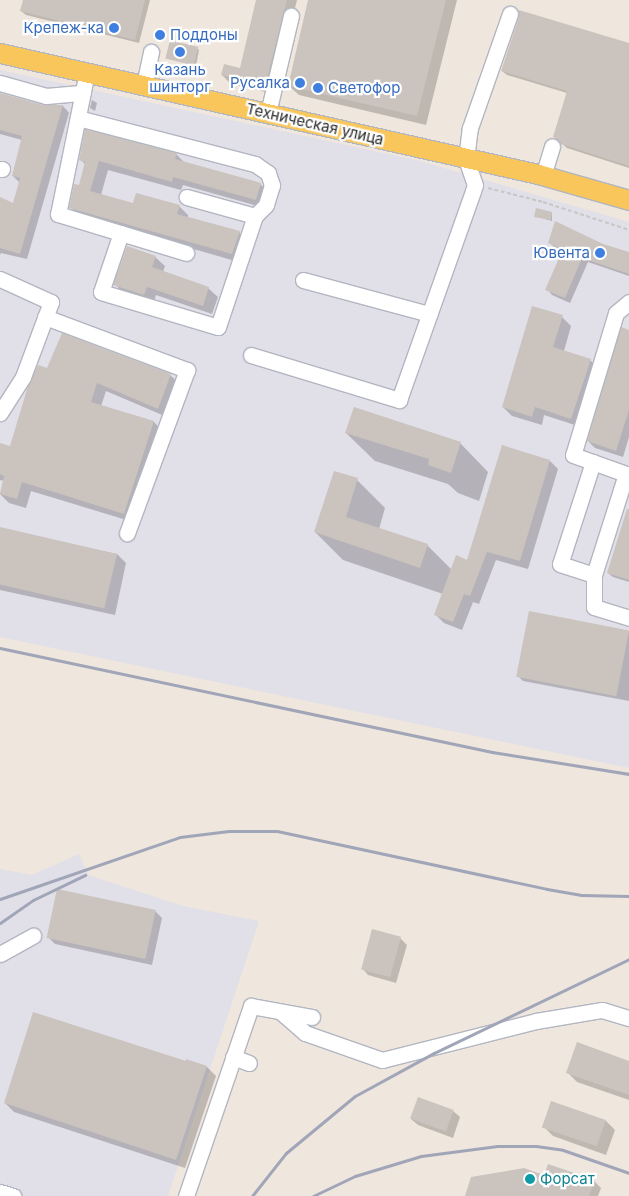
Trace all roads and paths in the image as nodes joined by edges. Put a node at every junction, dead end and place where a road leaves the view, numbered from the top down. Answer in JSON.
{"nodes":[{"id":1,"x":510,"y":14,"type":"dead end"},
{"id":2,"x":291,"y":16,"type":"dead end"},
{"id":3,"x":151,"y":52,"type":"dead end"},
{"id":4,"x":0,"y":53,"type":"edge"},
{"id":5,"x":87,"y":72,"type":"junction"},
{"id":6,"x":0,"y":83,"type":"edge"},
{"id":7,"x":144,"y":85,"type":"junction"},
{"id":8,"x":83,"y":93,"type":"junction"},
{"id":9,"x":268,"y":113,"type":"junction"},
{"id":10,"x":78,"y":118,"type":"junction"},
{"id":11,"x":552,"y":146,"type":"dead end"},
{"id":12,"x":466,"y":159,"type":"junction"},
{"id":13,"x":542,"y":176,"type":"junction"},
{"id":14,"x":475,"y":185,"type":"junction"},
{"id":15,"x":187,"y":197,"type":"dead end"},
{"id":16,"x":629,"y":200,"type":"edge"},
{"id":17,"x":255,"y":216,"type":"junction"},
{"id":18,"x":629,"y":230,"type":"edge"},
{"id":19,"x":120,"y":233,"type":"junction"},
{"id":20,"x":186,"y":254,"type":"dead end"},
{"id":21,"x":0,"y":279,"type":"edge"},
{"id":22,"x":302,"y":280,"type":"dead end"},
{"id":23,"x":629,"y":302,"type":"edge"},
{"id":24,"x":429,"y":314,"type":"junction"},
{"id":25,"x":45,"y":317,"type":"junction"},
{"id":26,"x":251,"y":355,"type":"dead end"},
{"id":27,"x":0,"y":413,"type":"edge"},
{"id":28,"x":593,"y":462,"type":"junction"},
{"id":29,"x":628,"y":469,"type":"edge"},
{"id":30,"x":127,"y":532,"type":"dead end"},
{"id":31,"x":594,"y":575,"type":"junction"},
{"id":32,"x":629,"y":618,"type":"edge"},
{"id":33,"x":33,"y":936,"type":"dead end"},
{"id":34,"x":0,"y":954,"type":"edge"},
{"id":35,"x":281,"y":1012,"type":"junction"},
{"id":36,"x":312,"y":1017,"type":"dead end"},
{"id":37,"x":629,"y":1018,"type":"edge"},
{"id":38,"x":233,"y":1057,"type":"junction"},
{"id":39,"x":249,"y":1063,"type":"dead end"},
{"id":40,"x":0,"y":1192,"type":"edge"},
{"id":41,"x":13,"y":1196,"type":"edge"},
{"id":42,"x":186,"y":1196,"type":"edge"}],
"edges":[{"from":1,"to":12,"type":"lane"},
{"from":2,"to":9,"type":"lane"},
{"from":3,"to":7,"type":"lane"},
{"from":4,"to":5,"type":"main road","name":"Техническая улица"},
{"from":5,"to":7,"type":"main road","name":"Техническая улица"},
{"from":5,"to":8,"type":"lane"},
{"from":6,"to":8,"type":"lane"},
{"from":7,"to":9,"type":"main road","name":"Техническая улица"},
{"from":8,"to":10,"type":"lane"},
{"from":9,"to":12,"type":"main road","name":"Техническая улица"},
{"from":10,"to":17,"type":"lane"},
{"from":10,"to":19,"type":"lane"},
{"from":11,"to":13,"type":"lane"},
{"from":12,"to":13,"type":"main road","name":"Техническая улица"},
{"from":12,"to":14,"type":"lane"},
{"from":13,"to":16,"type":"main road","name":"Техническая улица"},
{"from":14,"to":18,"type":"path"},
{"from":14,"to":24,"type":"lane"},
{"from":15,"to":17,"type":"lane"},
{"from":17,"to":19,"type":"lane"},
{"from":19,"to":20,"type":"lane"},
{"from":21,"to":25,"type":"lane"},
{"from":22,"to":24,"type":"lane"},
{"from":23,"to":28,"type":"lane"},
{"from":24,"to":26,"type":"lane"},
{"from":25,"to":27,"type":"lane"},
{"from":25,"to":30,"type":"lane"},
{"from":28,"to":29,"type":"lane"},
{"from":28,"to":31,"type":"lane"},
{"from":29,"to":31,"type":"lane"},
{"from":31,"to":32,"type":"lane"},
{"from":33,"to":34,"type":"lane"},
{"from":35,"to":36,"type":"lane"},
{"from":35,"to":37,"type":"lane"},
{"from":35,"to":38,"type":"lane"},
{"from":38,"to":39,"type":"lane"},
{"from":38,"to":42,"type":"lane"},
{"from":40,"to":41,"type":"lane"}]}
